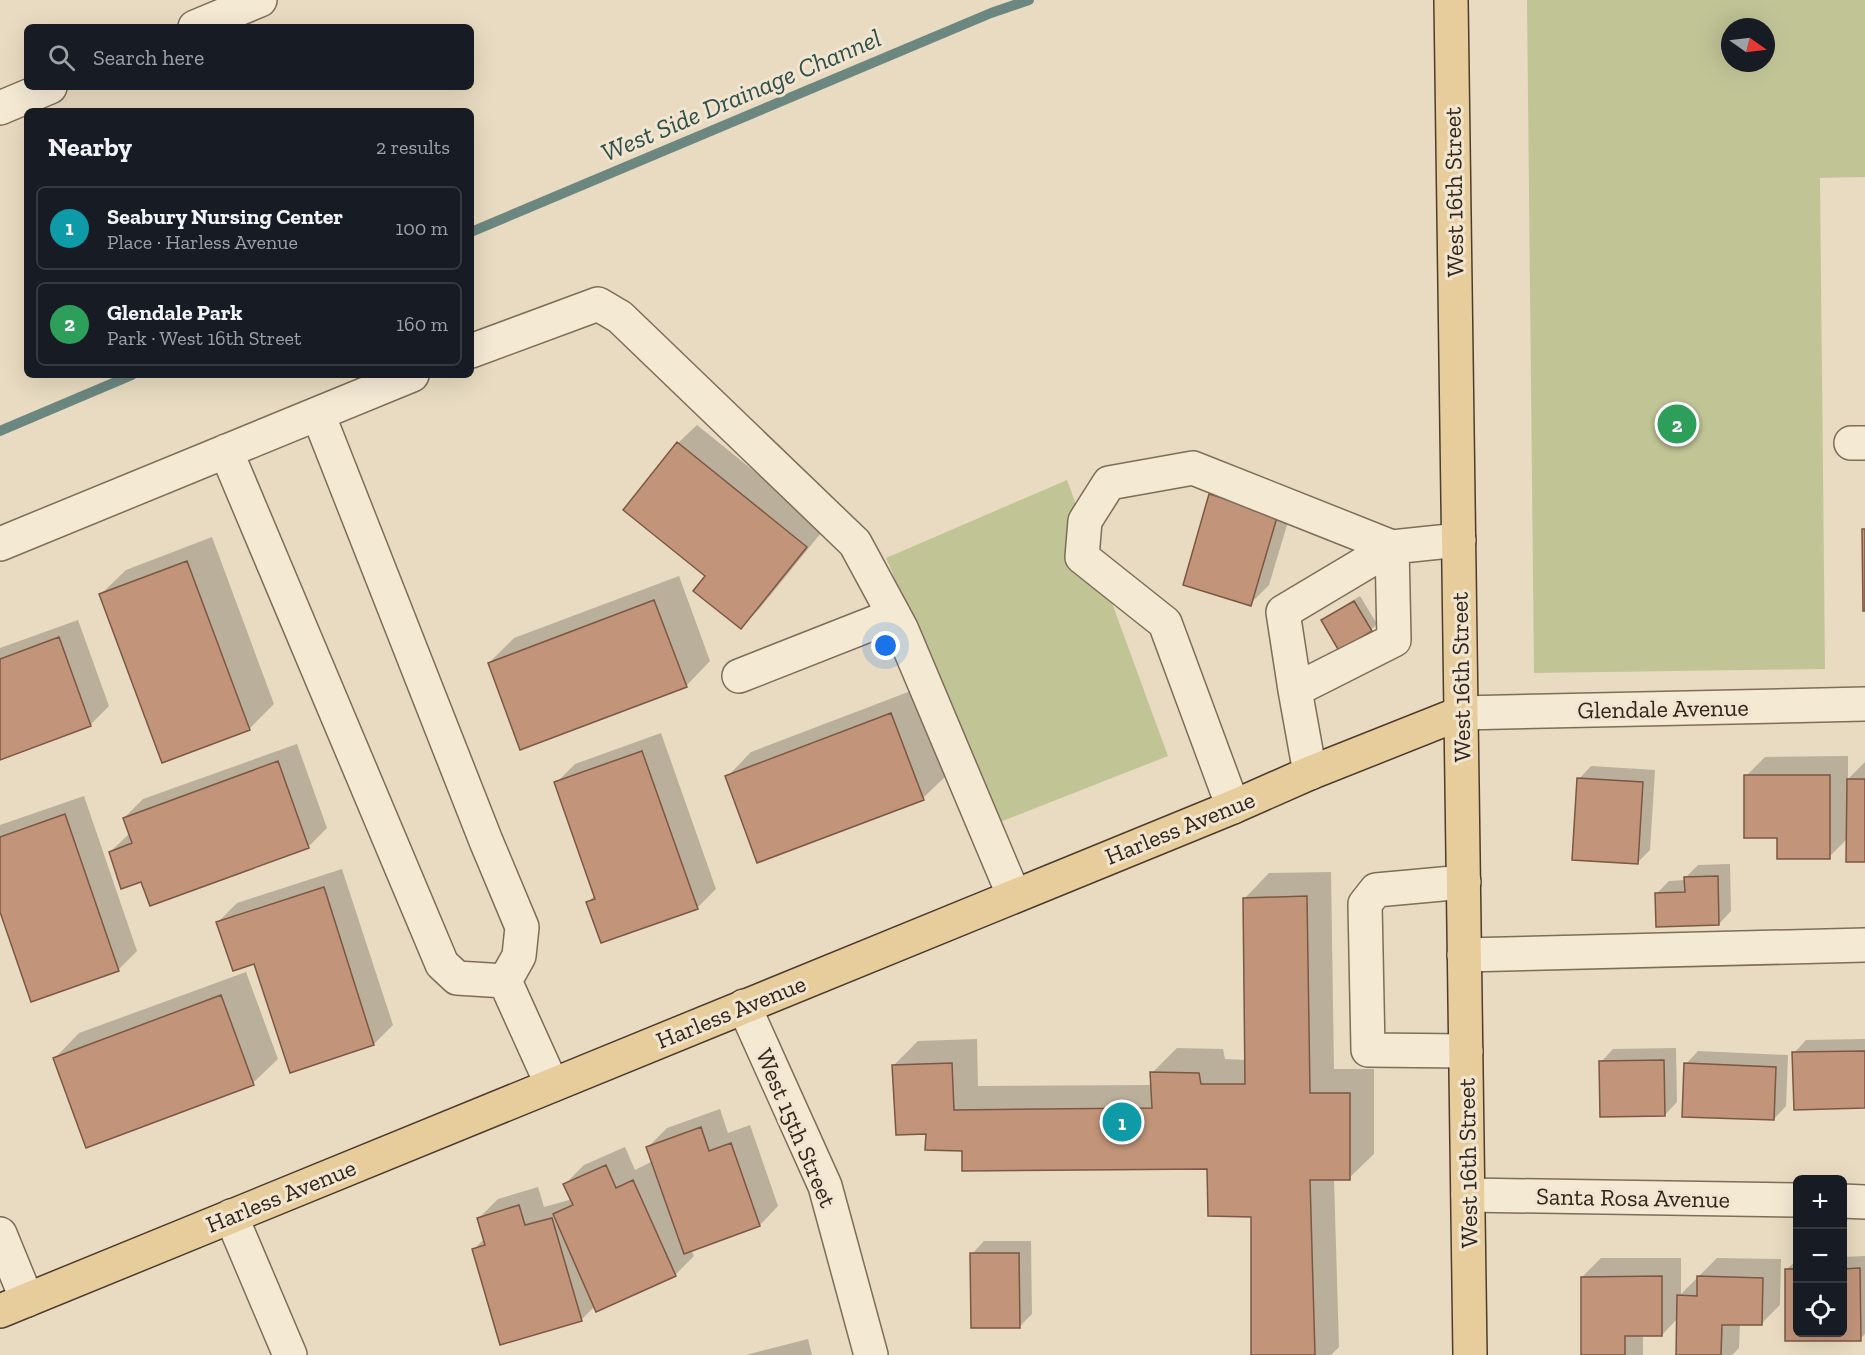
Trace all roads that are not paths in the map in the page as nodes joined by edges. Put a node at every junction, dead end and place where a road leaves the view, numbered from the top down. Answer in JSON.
{"nodes":[{"id":1,"x":260,"y":0,"type":"edge"},
{"id":2,"x":1451,"y":0,"type":"edge"},
{"id":3,"x":202,"y":24,"type":"edge"},
{"id":4,"x":43,"y":90,"type":"edge"},
{"id":5,"x":0,"y":108,"type":"edge"},
{"id":6,"x":474,"y":350,"type":"edge"},
{"id":7,"x":405,"y":378,"type":"edge"},
{"id":8,"x":318,"y":414,"type":"junction"},
{"id":9,"x":226,"y":452,"type":"junction"},
{"id":10,"x":1459,"y":540,"type":"junction"},
{"id":11,"x":0,"y":544,"type":"edge"},
{"id":12,"x":1392,"y":547,"type":"junction"},
{"id":13,"x":894,"y":615,"type":"junction"},
{"id":14,"x":739,"y":676,"type":"dead end"},
{"id":15,"x":1296,"y":690,"type":"junction"},
{"id":16,"x":1865,"y":704,"type":"edge"},
{"id":17,"x":1461,"y":713,"type":"junction"},
{"id":18,"x":1310,"y":773,"type":"junction"},
{"id":19,"x":1233,"y":807,"type":"junction"},
{"id":20,"x":1464,"y":882,"type":"junction"},
{"id":21,"x":1014,"y":896,"type":"junction"},
{"id":22,"x":1865,"y":945,"type":"edge"},
{"id":23,"x":1464,"y":955,"type":"junction"},
{"id":24,"x":505,"y":981,"type":"junction"},
{"id":25,"x":744,"y":1006,"type":"junction"},
{"id":26,"x":1466,"y":1051,"type":"junction"},
{"id":27,"x":552,"y":1085,"type":"junction"},
{"id":28,"x":1468,"y":1195,"type":"junction"},
{"id":29,"x":1793,"y":1200,"type":"edge"},
{"id":30,"x":1847,"y":1201,"type":"edge"},
{"id":31,"x":1865,"y":1202,"type":"edge"},
{"id":32,"x":231,"y":1216,"type":"junction"},
{"id":33,"x":0,"y":1234,"type":"edge"},
{"id":34,"x":13,"y":1305,"type":"edge"},
{"id":35,"x":290,"y":1355,"type":"edge"},
{"id":36,"x":871,"y":1355,"type":"edge"},
{"id":37,"x":1470,"y":1355,"type":"edge"}],
"edges":[{"from":1,"to":3,"type":"street"},
{"from":2,"to":10,"type":"main road","name":"West 16th Street"},
{"from":4,"to":5,"type":"street"},
{"from":6,"to":13,"type":"street"},
{"from":7,"to":8,"type":"street"},
{"from":8,"to":9,"type":"street"},
{"from":8,"to":24,"type":"street"},
{"from":9,"to":11,"type":"street"},
{"from":9,"to":24,"type":"street"},
{"from":10,"to":12,"type":"street"},
{"from":10,"to":17,"type":"main road","name":"West 16th Street"},
{"from":12,"to":15,"type":"street"},
{"from":12,"to":15,"type":"street"},
{"from":12,"to":19,"type":"street"},
{"from":13,"to":14,"type":"street"},
{"from":13,"to":21,"type":"street"},
{"from":15,"to":18,"type":"street"},
{"from":16,"to":17,"type":"street","name":"Glendale Avenue"},
{"from":17,"to":18,"type":"main road","name":"Harless Avenue"},
{"from":17,"to":20,"type":"main road","name":"West 16th Street"},
{"from":18,"to":19,"type":"main road","name":"Harless Avenue"},
{"from":19,"to":21,"type":"main road","name":"Harless Avenue"},
{"from":20,"to":23,"type":"main road","name":"West 16th Street"},
{"from":20,"to":26,"type":"street"},
{"from":21,"to":25,"type":"main road","name":"Harless Avenue"},
{"from":22,"to":23,"type":"street"},
{"from":23,"to":26,"type":"main road","name":"West 16th Street"},
{"from":24,"to":27,"type":"street"},
{"from":25,"to":27,"type":"main road","name":"Harless Avenue"},
{"from":25,"to":36,"type":"street","name":"West 15th Street"},
{"from":26,"to":28,"type":"main road","name":"West 16th Street"},
{"from":27,"to":32,"type":"main road","name":"Harless Avenue"},
{"from":28,"to":29,"type":"street","name":"Santa Rosa Avenue"},
{"from":28,"to":37,"type":"main road","name":"West 16th Street"},
{"from":30,"to":31,"type":"street"},
{"from":32,"to":34,"type":"main road","name":"Harless Avenue"},
{"from":32,"to":35,"type":"street"},
{"from":33,"to":34,"type":"street"}]}
